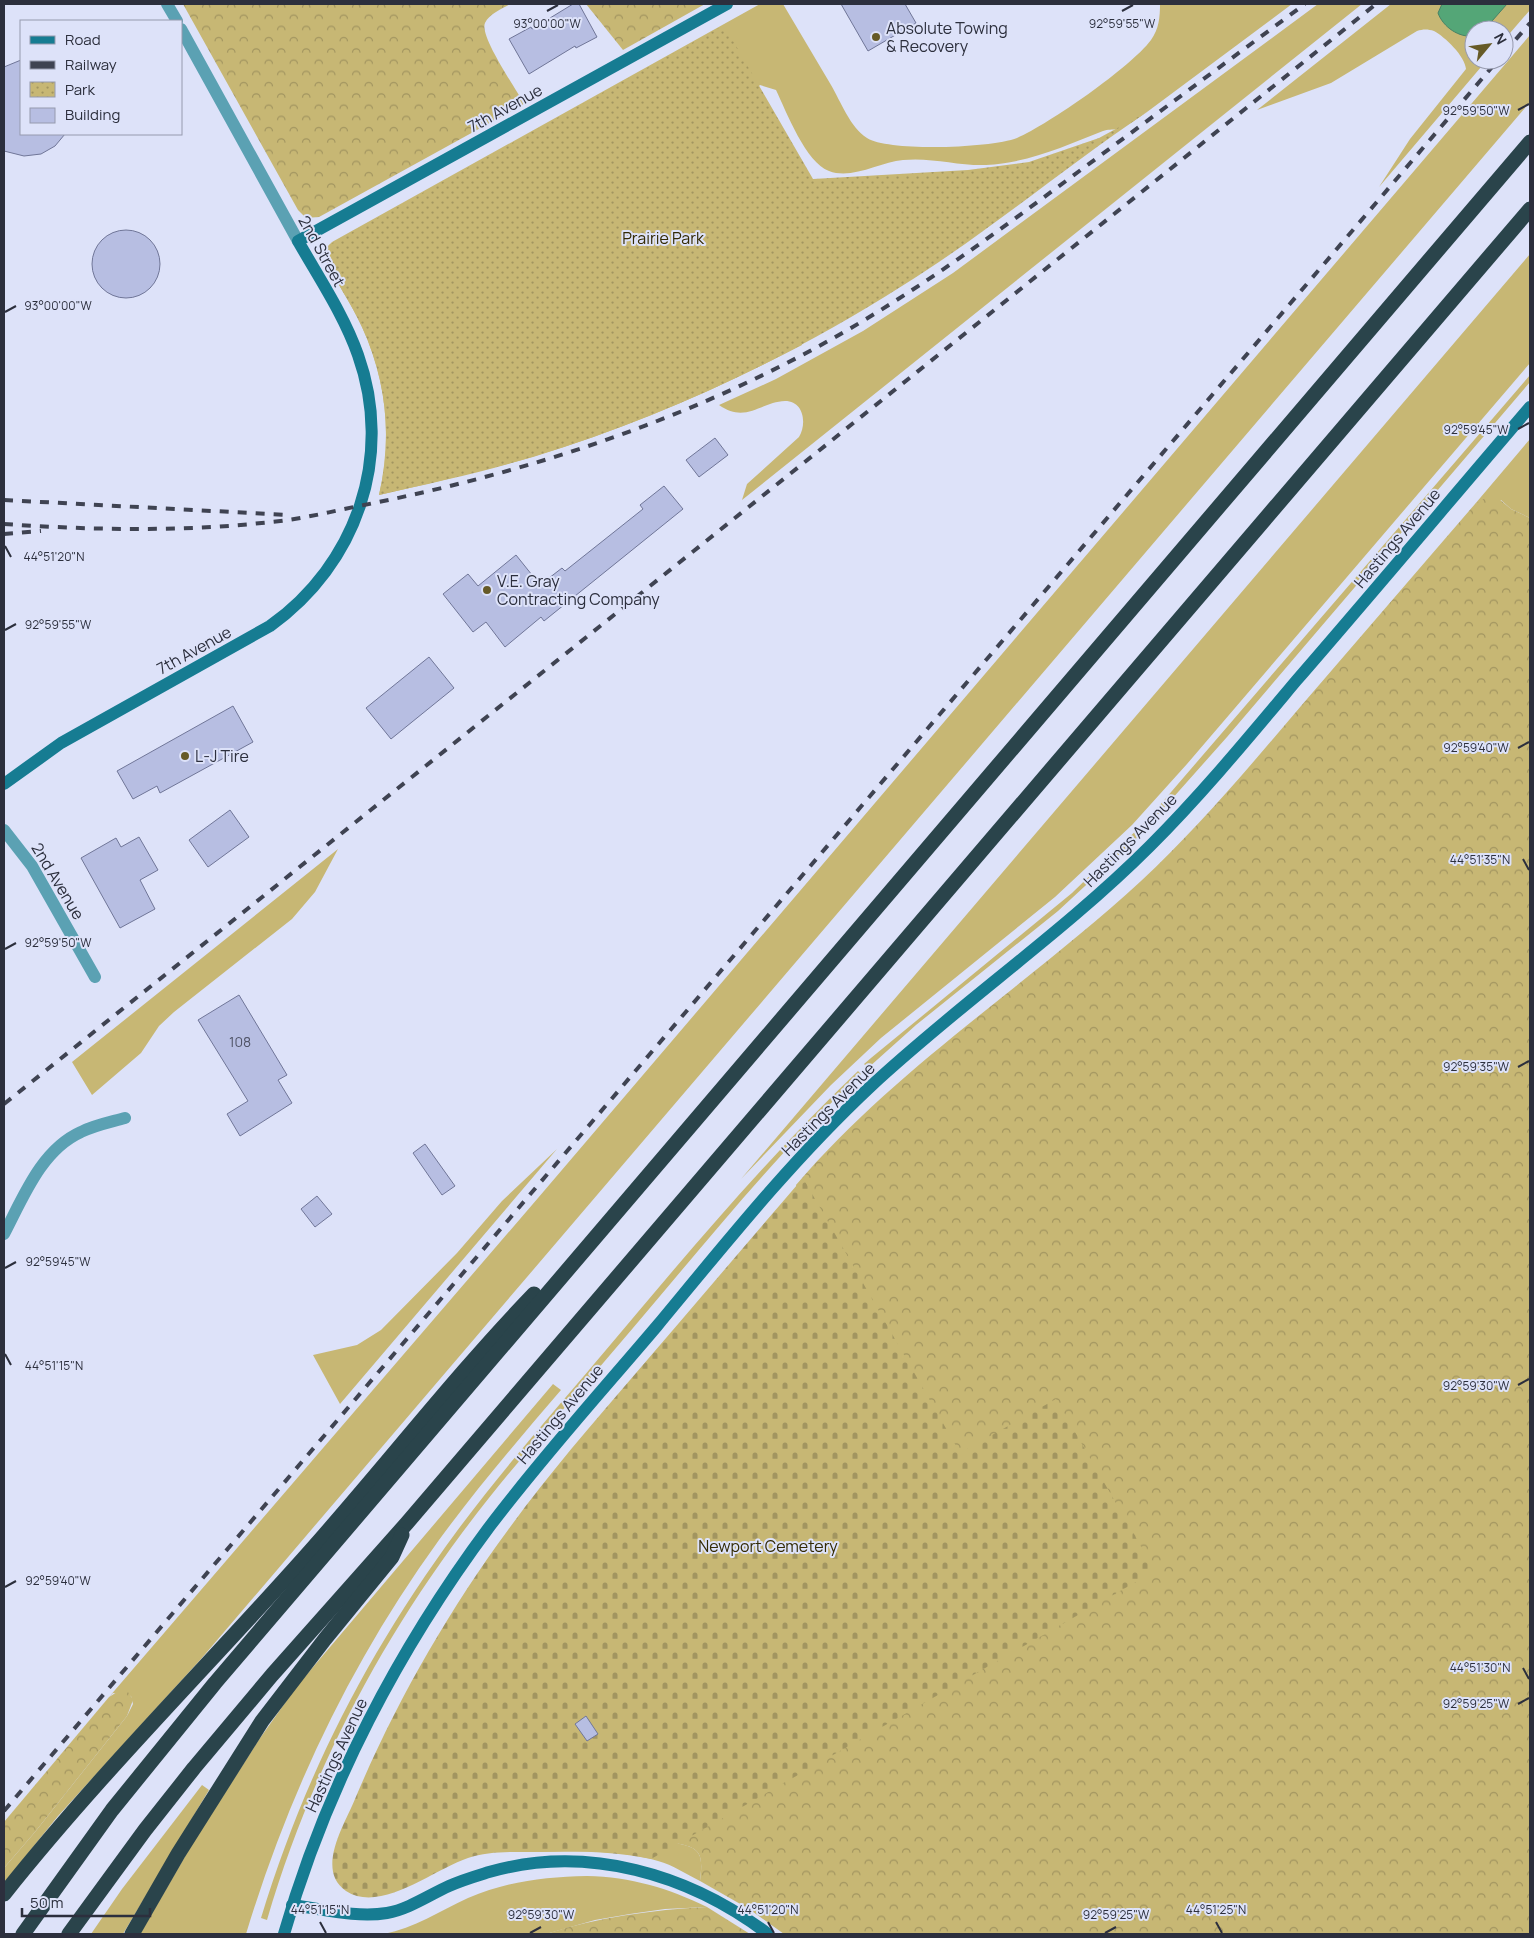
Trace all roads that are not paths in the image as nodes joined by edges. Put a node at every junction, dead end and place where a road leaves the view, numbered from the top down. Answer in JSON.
{"nodes":[{"id":1,"x":167,"y":4,"type":"edge"},
{"id":2,"x":727,"y":4,"type":"edge"},
{"id":3,"x":176,"y":20,"type":"edge"},
{"id":4,"x":182,"y":31,"type":"edge"},
{"id":5,"x":1530,"y":142,"type":"edge"},
{"id":6,"x":1530,"y":209,"type":"edge"},
{"id":7,"x":298,"y":241,"type":"junction"},
{"id":8,"x":1530,"y":407,"type":"edge"},
{"id":9,"x":361,"y":505,"type":"joint"},
{"id":10,"x":4,"y":784,"type":"edge"},
{"id":11,"x":4,"y":830,"type":"edge"},
{"id":12,"x":95,"y":977,"type":"dead end"},
{"id":13,"x":126,"y":1118,"type":"dead end"},
{"id":14,"x":632,"y":1193,"type":"junction"},
{"id":15,"x":4,"y":1234,"type":"edge"},
{"id":16,"x":407,"y":1523,"type":"junction"},
{"id":17,"x":4,"y":1894,"type":"edge"},
{"id":18,"x":292,"y":1905,"type":"junction"},
{"id":19,"x":23,"y":1934,"type":"edge"},
{"id":20,"x":69,"y":1934,"type":"edge"},
{"id":21,"x":132,"y":1934,"type":"edge"},
{"id":22,"x":284,"y":1934,"type":"edge"},
{"id":23,"x":768,"y":1934,"type":"edge"}],
"edges":[{"from":1,"to":3,"type":"street"},
{"from":2,"to":7,"type":"street","name":"7th Avenue"},
{"from":4,"to":7,"type":"street","name":"2nd Street"},
{"from":5,"to":14,"type":"highway"},
{"from":6,"to":16,"type":"highway"},
{"from":7,"to":9,"type":"street","name":"2nd Street"},
{"from":8,"to":18,"type":"street","name":"Hastings Avenue"},
{"from":9,"to":10,"type":"street","name":"7th Avenue"},
{"from":11,"to":12,"type":"street","name":"2nd Avenue"},
{"from":13,"to":15,"type":"street"},
{"from":14,"to":17,"type":"highway"},
{"from":14,"to":19,"type":"highway"},
{"from":16,"to":20,"type":"highway"},
{"from":16,"to":21,"type":"highway"},
{"from":18,"to":22,"type":"street","name":"Hastings Avenue"},
{"from":18,"to":23,"type":"street"}]}
